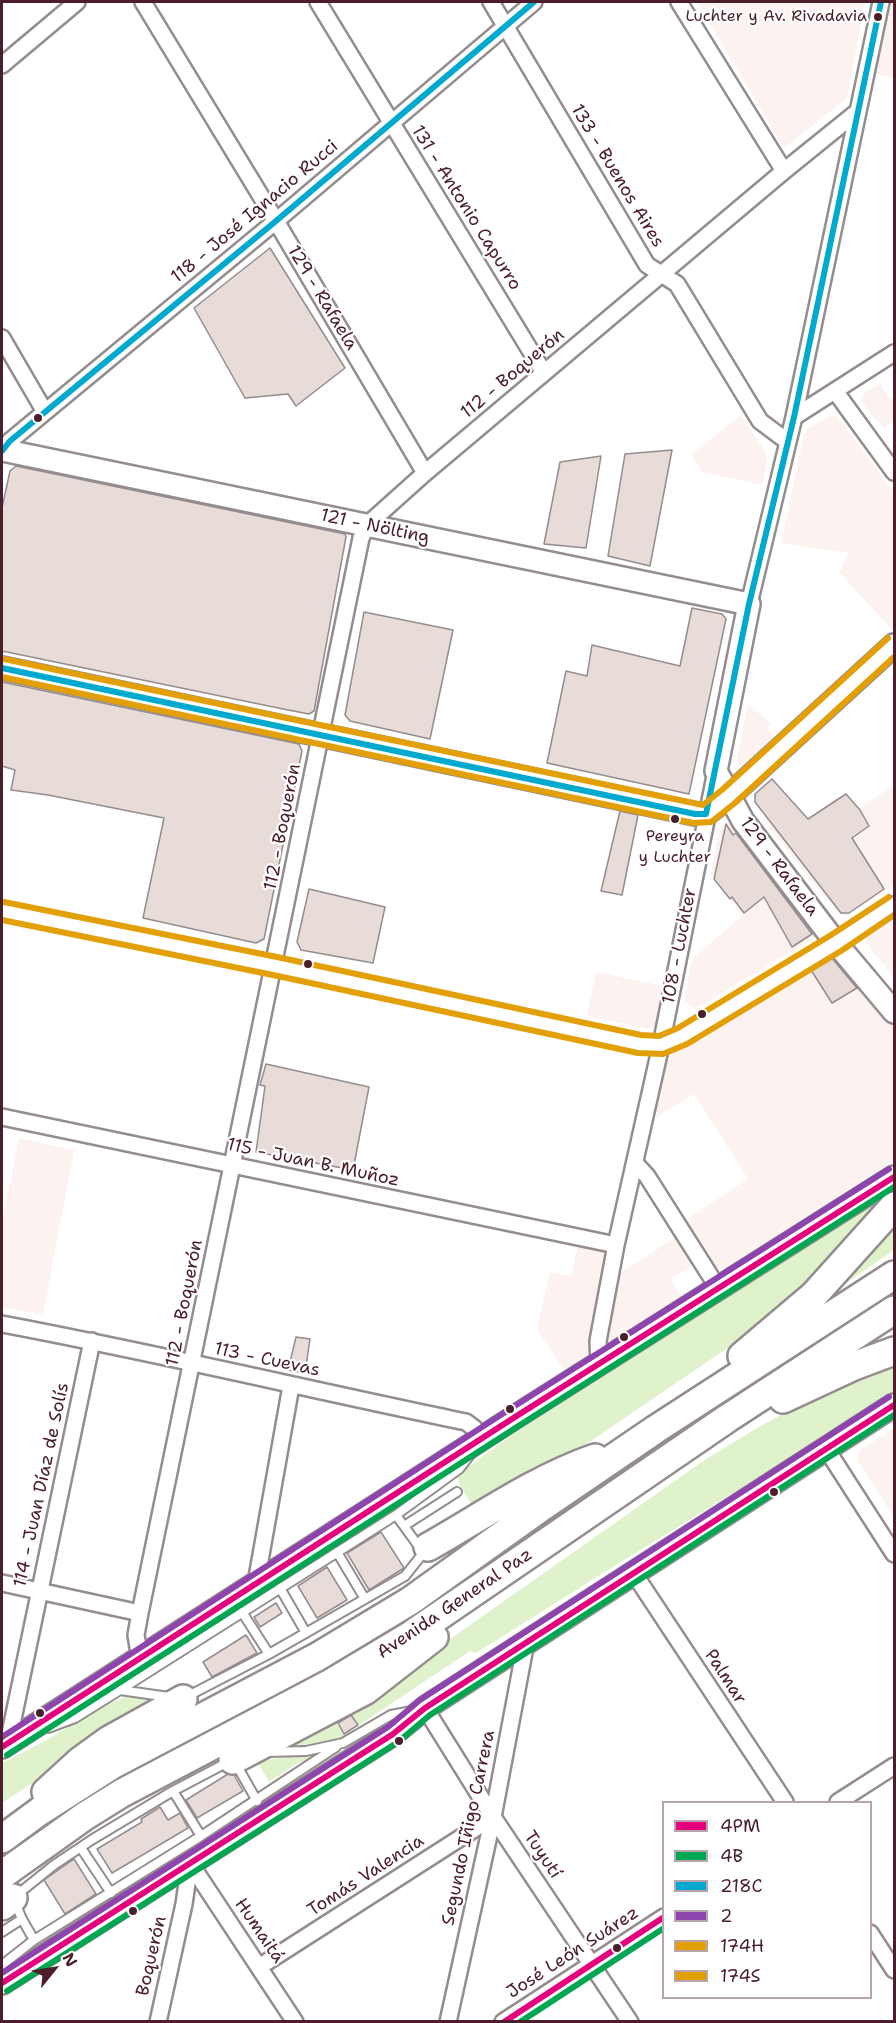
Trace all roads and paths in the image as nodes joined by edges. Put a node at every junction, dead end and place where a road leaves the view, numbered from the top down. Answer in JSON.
{"nodes":[{"id":1,"x":77,"y":2,"type":"edge"},
{"id":2,"x":143,"y":2,"type":"edge"},
{"id":3,"x":318,"y":2,"type":"edge"},
{"id":4,"x":491,"y":2,"type":"edge"},
{"id":5,"x":534,"y":2,"type":"edge"},
{"id":6,"x":679,"y":2,"type":"edge"},
{"id":7,"x":881,"y":2,"type":"edge"},
{"id":8,"x":505,"y":26,"type":"junction"},
{"id":9,"x":4,"y":56,"type":"edge"},
{"id":10,"x":857,"y":112,"type":"junction"},
{"id":11,"x":391,"y":124,"type":"junction"},
{"id":12,"x":784,"y":171,"type":"junction"},
{"id":13,"x":276,"y":221,"type":"junction"},
{"id":14,"x":661,"y":275,"type":"junction"},
{"id":15,"x":2,"y":338,"type":"edge"},
{"id":16,"x":894,"y":353,"type":"edge"},
{"id":17,"x":544,"y":373,"type":"junction"},
{"id":18,"x":835,"y":391,"type":"junction"},
{"id":19,"x":45,"y":412,"type":"junction"},
{"id":20,"x":794,"y":417,"type":"junction"},
{"id":21,"x":788,"y":442,"type":"junction"},
{"id":22,"x":2,"y":450,"type":"edge"},
{"id":23,"x":894,"y":472,"type":"edge"},
{"id":24,"x":425,"y":473,"type":"junction"},
{"id":25,"x":367,"y":525,"type":"junction"},
{"id":26,"x":749,"y":604,"type":"junction"},
{"id":27,"x":894,"y":645,"type":"edge"},
{"id":28,"x":2,"y":668,"type":"edge"},
{"id":29,"x":321,"y":736,"type":"junction"},
{"id":30,"x":716,"y":771,"type":"junction"},
{"id":31,"x":729,"y":796,"type":"junction"},
{"id":32,"x":706,"y":814,"type":"junction"},
{"id":33,"x":894,"y":905,"type":"edge"},
{"id":34,"x":2,"y":911,"type":"edge"},
{"id":35,"x":836,"y":943,"type":"junction"},
{"id":36,"x":275,"y":966,"type":"junction"},
{"id":37,"x":894,"y":1012,"type":"edge"},
{"id":38,"x":661,"y":1045,"type":"junction"},
{"id":39,"x":2,"y":1117,"type":"edge"},
{"id":40,"x":635,"y":1163,"type":"junction"},
{"id":41,"x":231,"y":1166,"type":"junction"},
{"id":42,"x":894,"y":1177,"type":"edge"},
{"id":43,"x":894,"y":1206,"type":"edge"},
{"id":44,"x":616,"y":1245,"type":"junction"},
{"id":45,"x":894,"y":1275,"type":"edge"},
{"id":46,"x":718,"y":1288,"type":"junction"},
{"id":47,"x":894,"y":1310,"type":"edge"},
{"id":48,"x":2,"y":1324,"type":"edge"},
{"id":49,"x":92,"y":1341,"type":"junction"},
{"id":50,"x":894,"y":1351,"type":"edge"},
{"id":51,"x":193,"y":1364,"type":"junction"},
{"id":52,"x":599,"y":1364,"type":"junction"},
{"id":53,"x":291,"y":1386,"type":"junction"},
{"id":54,"x":894,"y":1406,"type":"edge"},
{"id":55,"x":646,"y":1436,"type":"junction"},
{"id":56,"x":482,"y":1439,"type":"junction"},
{"id":57,"x":827,"y":1450,"type":"junction"},
{"id":58,"x":655,"y":1468,"type":"junction"},
{"id":59,"x":457,"y":1492,"type":"dead end"},
{"id":60,"x":396,"y":1515,"type":"junction"},
{"id":61,"x":404,"y":1526,"type":"junction"},
{"id":62,"x":428,"y":1547,"type":"junction"},
{"id":63,"x":536,"y":1549,"type":"junction"},
{"id":64,"x":893,"y":1549,"type":"edge"},
{"id":65,"x":337,"y":1552,"type":"junction"},
{"id":66,"x":633,"y":1572,"type":"junction"},
{"id":67,"x":256,"y":1583,"type":"junction"},
{"id":68,"x":2,"y":1584,"type":"edge"},
{"id":69,"x":280,"y":1588,"type":"junction"},
{"id":70,"x":40,"y":1591,"type":"junction"},
{"id":71,"x":365,"y":1599,"type":"junction"},
{"id":72,"x":242,"y":1612,"type":"junction"},
{"id":73,"x":140,"y":1613,"type":"junction"},
{"id":74,"x":306,"y":1633,"type":"junction"},
{"id":75,"x":526,"y":1642,"type":"junction"},
{"id":76,"x":269,"y":1654,"type":"junction"},
{"id":77,"x":140,"y":1659,"type":"junction"},
{"id":78,"x":120,"y":1690,"type":"junction"},
{"id":79,"x":183,"y":1699,"type":"junction"},
{"id":80,"x":425,"y":1708,"type":"junction"},
{"id":81,"x":343,"y":1743,"type":"junction"},
{"id":82,"x":5,"y":1745,"type":"edge"},
{"id":83,"x":233,"y":1760,"type":"junction"},
{"id":84,"x":894,"y":1766,"type":"edge"},
{"id":85,"x":173,"y":1791,"type":"junction"},
{"id":86,"x":257,"y":1801,"type":"junction"},
{"id":87,"x":784,"y":1801,"type":"edge"},
{"id":88,"x":841,"y":1801,"type":"edge"},
{"id":89,"x":493,"y":1817,"type":"junction"},
{"id":90,"x":2,"y":1830,"type":"edge"},
{"id":91,"x":201,"y":1836,"type":"junction"},
{"id":92,"x":2,"y":1839,"type":"edge"},
{"id":93,"x":81,"y":1848,"type":"junction"},
{"id":94,"x":190,"y":1863,"type":"junction"},
{"id":95,"x":111,"y":1893,"type":"junction"},
{"id":96,"x":10,"y":1899,"type":"edge"},
{"id":97,"x":662,"y":1918,"type":"edge"},
{"id":98,"x":2,"y":1932,"type":"edge"},
{"id":99,"x":872,"y":1937,"type":"edge"},
{"id":100,"x":34,"y":1940,"type":"junction"},
{"id":101,"x":592,"y":1964,"type":"junction"},
{"id":102,"x":2,"y":1965,"type":"edge"},
{"id":103,"x":259,"y":1967,"type":"junction"},
{"id":104,"x":894,"y":1970,"type":"edge"},
{"id":105,"x":2,"y":1983,"type":"edge"},
{"id":106,"x":628,"y":2021,"type":"edge"},
{"id":107,"x":158,"y":2022,"type":"edge"},
{"id":108,"x":295,"y":2022,"type":"edge"},
{"id":109,"x":448,"y":2022,"type":"edge"},
{"id":110,"x":503,"y":2022,"type":"edge"}],
"edges":[{"from":1,"to":9,"type":"street"},
{"from":2,"to":13,"type":"street","name":"129 - Rafaela"},
{"from":3,"to":11,"type":"street","name":"131 - Antonio Capurro"},
{"from":4,"to":8,"type":"street","name":"133 - Buenos Aires"},
{"from":5,"to":8,"type":"street","name":"118 - José Ignacio Rucci"},
{"from":6,"to":12,"type":"street"},
{"from":7,"to":10,"type":"street","name":"108 - Luchter"},
{"from":8,"to":11,"type":"street","name":"118 - José Ignacio Rucci"},
{"from":8,"to":14,"type":"street","name":"133 - Buenos Aires"},
{"from":10,"to":12,"type":"street","name":"112 - Boquerón"},
{"from":10,"to":20,"type":"street","name":"108 - Luchter"},
{"from":11,"to":13,"type":"street","name":"118 - José Ignacio Rucci"},
{"from":11,"to":17,"type":"street","name":"131 - Antonio Capurro"},
{"from":12,"to":14,"type":"street","name":"112 - Boquerón"},
{"from":13,"to":19,"type":"street","name":"118 - José Ignacio Rucci"},
{"from":13,"to":24,"type":"street","name":"129 - Rafaela"},
{"from":14,"to":17,"type":"street","name":"112 - Boquerón"},
{"from":14,"to":21,"type":"street","name":"133 - Buenos Aires"},
{"from":15,"to":19,"type":"street"},
{"from":16,"to":18,"type":"street"},
{"from":17,"to":24,"type":"street","name":"112 - Boquerón"},
{"from":18,"to":20,"type":"street"},
{"from":18,"to":23,"type":"street"},
{"from":19,"to":22,"type":"street","name":"118 - José Ignacio Rucci"},
{"from":20,"to":21,"type":"street","name":"108 - Luchter"},
{"from":21,"to":26,"type":"street","name":"108 - Luchter"},
{"from":22,"to":25,"type":"street","name":"121 - Nölting"},
{"from":24,"to":25,"type":"street","name":"112 - Boquerón"},
{"from":25,"to":26,"type":"street","name":"121 - Nölting"},
{"from":25,"to":29,"type":"street","name":"112 - Boquerón"},
{"from":26,"to":30,"type":"street","name":"108 - Luchter"},
{"from":27,"to":31,"type":"street"},
{"from":28,"to":29,"type":"street"},
{"from":29,"to":32,"type":"street"},
{"from":29,"to":36,"type":"street","name":"112 - Boquerón"},
{"from":30,"to":31,"type":"street","name":"129 - Rafaela"},
{"from":30,"to":32,"type":"street","name":"108 - Luchter"},
{"from":31,"to":32,"type":"street"},
{"from":31,"to":35,"type":"street","name":"129 - Rafaela"},
{"from":32,"to":38,"type":"street","name":"108 - Luchter"},
{"from":33,"to":35,"type":"street"},
{"from":34,"to":36,"type":"street"},
{"from":35,"to":37,"type":"street","name":"129 - Rafaela"},
{"from":35,"to":38,"type":"street"},
{"from":36,"to":38,"type":"street"},
{"from":36,"to":41,"type":"street","name":"112 - Boquerón"},
{"from":38,"to":40,"type":"street","name":"108 - Luchter"},
{"from":39,"to":41,"type":"street","name":"115 - Juan B. Muñoz"},
{"from":40,"to":44,"type":"street","name":"108 - Luchter"},
{"from":40,"to":46,"type":"street"},
{"from":41,"to":44,"type":"street","name":"115 - Juan B. Muñoz"},
{"from":41,"to":51,"type":"street","name":"112 - Boquerón"},
{"from":42,"to":46,"type":"street"},
{"from":43,"to":55,"type":"highway"},
{"from":44,"to":52,"type":"street","name":"108 - Luchter"},
{"from":45,"to":55,"type":"highway","name":"Avenida General Paz"},
{"from":46,"to":52,"type":"street"},
{"from":47,"to":58,"type":"highway","name":"Avenida General Paz"},
{"from":48,"to":49,"type":"street","name":"113 - Cuevas"},
{"from":49,"to":51,"type":"street","name":"113 - Cuevas"},
{"from":49,"to":70,"type":"street","name":"114 - Juan Díaz de Solís"},
{"from":50,"to":58,"type":"highway"},
{"from":51,"to":53,"type":"street","name":"113 - Cuevas"},
{"from":51,"to":73,"type":"street","name":"112 - Boquerón"},
{"from":52,"to":56,"type":"street"},
{"from":53,"to":56,"type":"street","name":"113 - Cuevas"},
{"from":53,"to":67,"type":"street"},
{"from":54,"to":57,"type":"street"},
{"from":55,"to":62,"type":"highway"},
{"from":55,"to":92,"type":"highway","name":"Avenida General Paz"},
{"from":56,"to":60,"type":"lane"},
{"from":56,"to":67,"type":"street"},
{"from":57,"to":64,"type":"street"},
{"from":57,"to":66,"type":"street"},
{"from":58,"to":63,"type":"highway","name":"Avenida General Paz"},
{"from":59,"to":61,"type":"lane"},
{"from":60,"to":61,"type":"lane"},
{"from":60,"to":65,"type":"lane"},
{"from":61,"to":62,"type":"lane"},
{"from":62,"to":71,"type":"lane"},
{"from":63,"to":83,"type":"highway"},
{"from":63,"to":96,"type":"highway","name":"Avenida General Paz"},
{"from":65,"to":69,"type":"lane"},
{"from":65,"to":71,"type":"lane"},
{"from":66,"to":75,"type":"street"},
{"from":66,"to":87,"type":"street","name":"Palmar"},
{"from":67,"to":77,"type":"street"},
{"from":68,"to":70,"type":"street"},
{"from":69,"to":72,"type":"lane"},
{"from":69,"to":74,"type":"lane"},
{"from":70,"to":73,"type":"street"},
{"from":70,"to":82,"type":"street","name":"114 - Juan Díaz de Solís"},
{"from":71,"to":74,"type":"lane"},
{"from":72,"to":76,"type":"lane"},
{"from":72,"to":78,"type":"lane"},
{"from":73,"to":77,"type":"street","name":"112 - Boquerón"},
{"from":74,"to":76,"type":"lane"},
{"from":75,"to":80,"type":"street"},
{"from":75,"to":89,"type":"street","name":"Segundo Iñigo Carrera"},
{"from":76,"to":79,"type":"lane"},
{"from":77,"to":82,"type":"street"},
{"from":78,"to":79,"type":"lane"},
{"from":78,"to":82,"type":"lane"},
{"from":79,"to":90,"type":"highway"},
{"from":80,"to":81,"type":"lane"},
{"from":80,"to":89,"type":"street","name":"Tuyutí"},
{"from":80,"to":94,"type":"street"},
{"from":81,"to":83,"type":"lane"},
{"from":81,"to":86,"type":"lane"},
{"from":83,"to":85,"type":"lane"},
{"from":83,"to":86,"type":"lane"},
{"from":84,"to":88,"type":"street"},
{"from":85,"to":91,"type":"lane"},
{"from":85,"to":93,"type":"lane"},
{"from":86,"to":91,"type":"lane"},
{"from":89,"to":101,"type":"street","name":"Tuyutí"},
{"from":89,"to":103,"type":"street","name":"Tomás Valencia"},
{"from":89,"to":109,"type":"street","name":"Segundo Iñigo Carrera"},
{"from":91,"to":95,"type":"lane"},
{"from":93,"to":95,"type":"lane"},
{"from":93,"to":96,"type":"lane"},
{"from":94,"to":103,"type":"street","name":"Humaitá"},
{"from":94,"to":105,"type":"street"},
{"from":94,"to":107,"type":"street","name":"Boquerón"},
{"from":95,"to":100,"type":"lane"},
{"from":96,"to":98,"type":"lane"},
{"from":96,"to":100,"type":"lane"},
{"from":97,"to":101,"type":"street","name":"José León Suárez"},
{"from":99,"to":104,"type":"street"},
{"from":100,"to":102,"type":"lane"},
{"from":101,"to":106,"type":"street","name":"Tuyutí"},
{"from":101,"to":110,"type":"street","name":"José León Suárez"},
{"from":103,"to":108,"type":"street","name":"Humaitá"}]}
